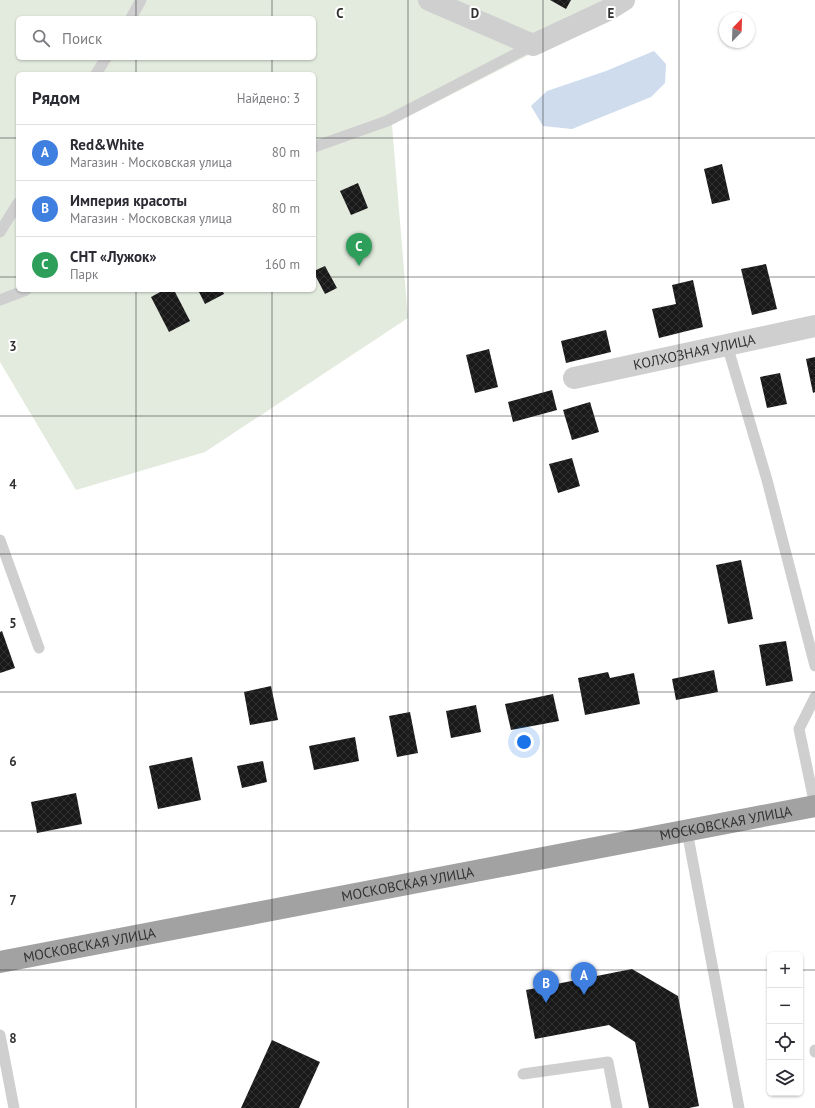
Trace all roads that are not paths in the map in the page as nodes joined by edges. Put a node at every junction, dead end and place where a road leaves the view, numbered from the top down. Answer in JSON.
{"nodes":[{"id":1,"x":142,"y":0,"type":"edge"},
{"id":2,"x":429,"y":0,"type":"edge"},
{"id":3,"x":624,"y":0,"type":"edge"},
{"id":4,"x":131,"y":16,"type":"edge"},
{"id":5,"x":533,"y":45,"type":"junction"},
{"id":6,"x":105,"y":60,"type":"edge"},
{"id":7,"x":97,"y":72,"type":"edge"},
{"id":8,"x":316,"y":146,"type":"edge"},
{"id":9,"x":16,"y":206,"type":"edge"},
{"id":10,"x":0,"y":232,"type":"edge"},
{"id":11,"x":21,"y":292,"type":"edge"},
{"id":12,"x":0,"y":300,"type":"edge"},
{"id":13,"x":815,"y":326,"type":"edge"},
{"id":14,"x":727,"y":345,"type":"junction"},
{"id":15,"x":574,"y":378,"type":"dead end"},
{"id":16,"x":0,"y":540,"type":"edge"},
{"id":17,"x":39,"y":648,"type":"dead end"},
{"id":18,"x":815,"y":666,"type":"edge"},
{"id":19,"x":815,"y":697,"type":"edge"},
{"id":20,"x":815,"y":806,"type":"edge"},
{"id":21,"x":687,"y":831,"type":"junction"},
{"id":22,"x":0,"y":962,"type":"edge"},
{"id":23,"x":0,"y":1035,"type":"edge"},
{"id":24,"x":523,"y":1074,"type":"dead end"},
{"id":25,"x":14,"y":1108,"type":"edge"},
{"id":26,"x":616,"y":1108,"type":"edge"},
{"id":27,"x":740,"y":1108,"type":"edge"}],
"edges":[{"from":1,"to":4,"type":"lane"},
{"from":2,"to":5,"type":"street"},
{"from":3,"to":5,"type":"street"},
{"from":5,"to":8,"type":"lane"},
{"from":6,"to":7,"type":"lane"},
{"from":9,"to":10,"type":"lane"},
{"from":11,"to":12,"type":"lane"},
{"from":13,"to":14,"type":"street","name":"КОЛХОЗНАЯ УЛИЦА"},
{"from":14,"to":15,"type":"street","name":"КОЛХОЗНАЯ УЛИЦА"},
{"from":14,"to":18,"type":"lane"},
{"from":16,"to":17,"type":"lane"},
{"from":19,"to":20,"type":"lane"},
{"from":20,"to":21,"type":"highway","name":"МОСКОВСКАЯ УЛИЦА"},
{"from":21,"to":22,"type":"highway","name":"МОСКОВСКАЯ УЛИЦА"},
{"from":21,"to":27,"type":"lane"},
{"from":23,"to":25,"type":"lane"},
{"from":24,"to":26,"type":"lane"}]}
